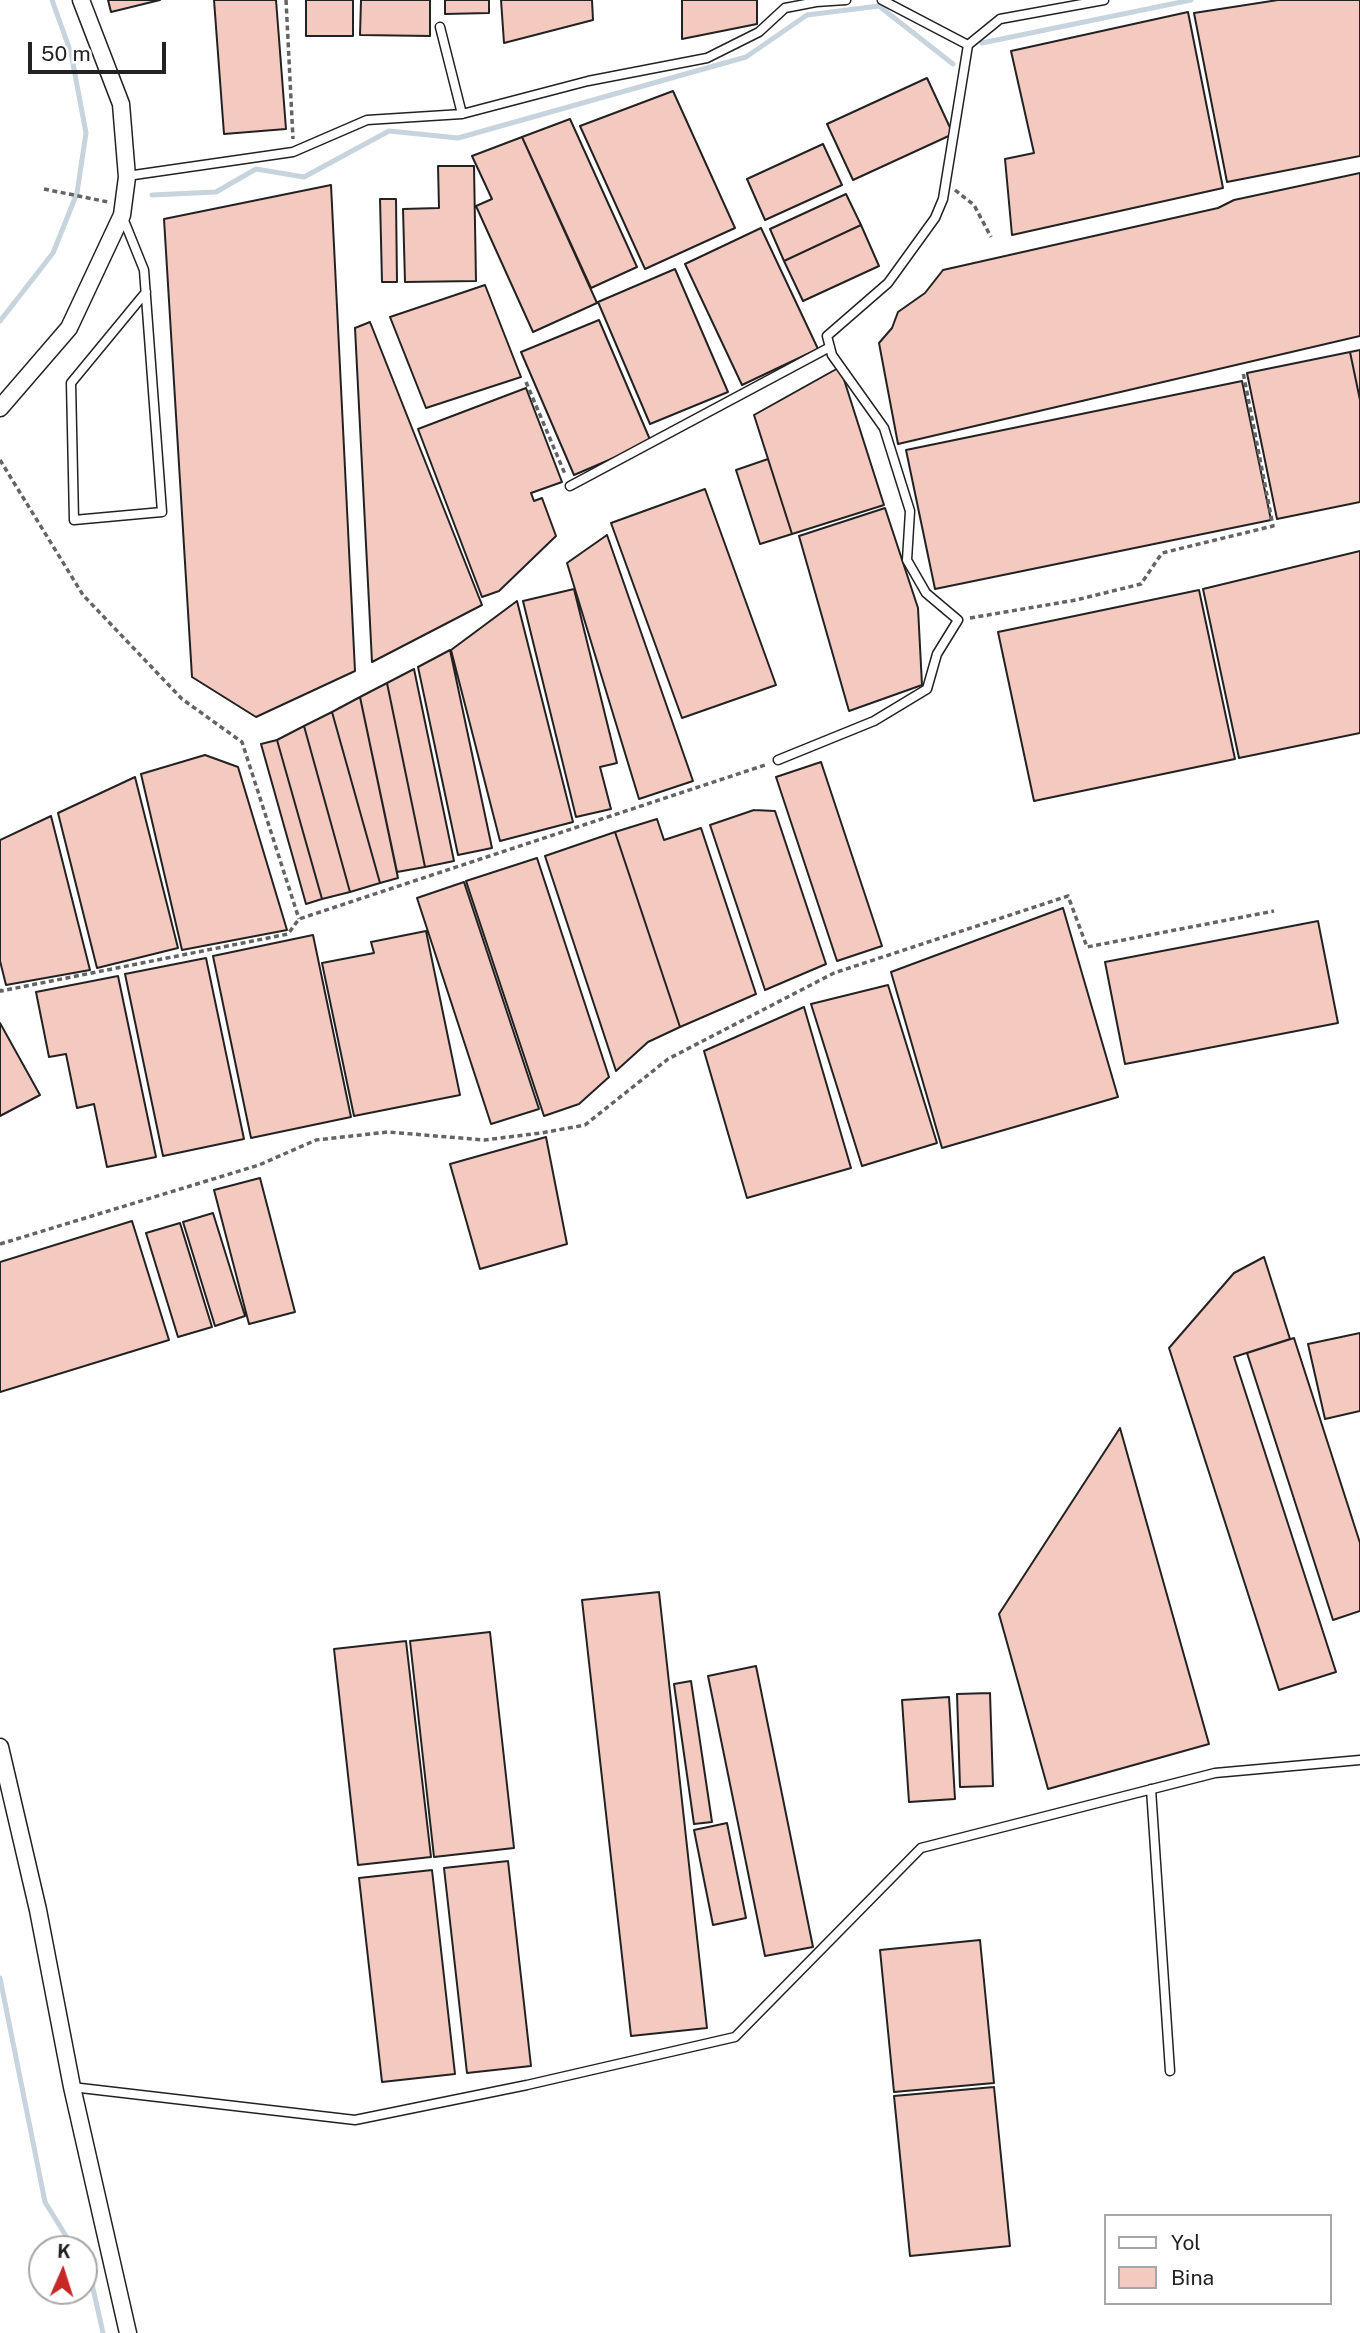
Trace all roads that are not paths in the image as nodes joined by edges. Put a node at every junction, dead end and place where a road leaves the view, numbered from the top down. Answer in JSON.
{"nodes":[{"id":1,"x":81,"y":0,"type":"edge"},
{"id":2,"x":846,"y":0,"type":"edge"},
{"id":3,"x":882,"y":0,"type":"edge"},
{"id":4,"x":1104,"y":0,"type":"edge"},
{"id":5,"x":440,"y":27,"type":"dead end"},
{"id":6,"x":968,"y":46,"type":"junction"},
{"id":7,"x":462,"y":114,"type":"junction"},
{"id":8,"x":127,"y":177,"type":"junction"},
{"id":9,"x":122,"y":215,"type":"junction"},
{"id":10,"x":146,"y":292,"type":"junction"},
{"id":11,"x":830,"y":347,"type":"junction"},
{"id":12,"x":0,"y":408,"type":"edge"},
{"id":13,"x":570,"y":486,"type":"road end"},
{"id":14,"x":778,"y":760,"type":"road end"},
{"id":15,"x":0,"y":1746,"type":"edge"},
{"id":16,"x":1360,"y":1760,"type":"edge"},
{"id":17,"x":1151,"y":1790,"type":"junction"},
{"id":18,"x":1170,"y":2071,"type":"dead end"},
{"id":19,"x":72,"y":2087,"type":"junction"},
{"id":20,"x":128,"y":2333,"type":"edge"}],
"edges":[{"from":1,"to":8,"type":"street"},
{"from":2,"to":7,"type":"lane"},
{"from":3,"to":6,"type":"lane"},
{"from":4,"to":6,"type":"lane"},
{"from":5,"to":7,"type":"lane"},
{"from":6,"to":11,"type":"lane"},
{"from":7,"to":8,"type":"lane"},
{"from":8,"to":9,"type":"street"},
{"from":9,"to":10,"type":"lane"},
{"from":9,"to":12,"type":"street"},
{"from":10,"to":10,"type":"lane"},
{"from":11,"to":13,"type":"lane"},
{"from":11,"to":14,"type":"lane"},
{"from":15,"to":19,"type":"street"},
{"from":16,"to":17,"type":"lane"},
{"from":17,"to":18,"type":"lane"},
{"from":17,"to":19,"type":"lane"},
{"from":19,"to":20,"type":"street"}]}
